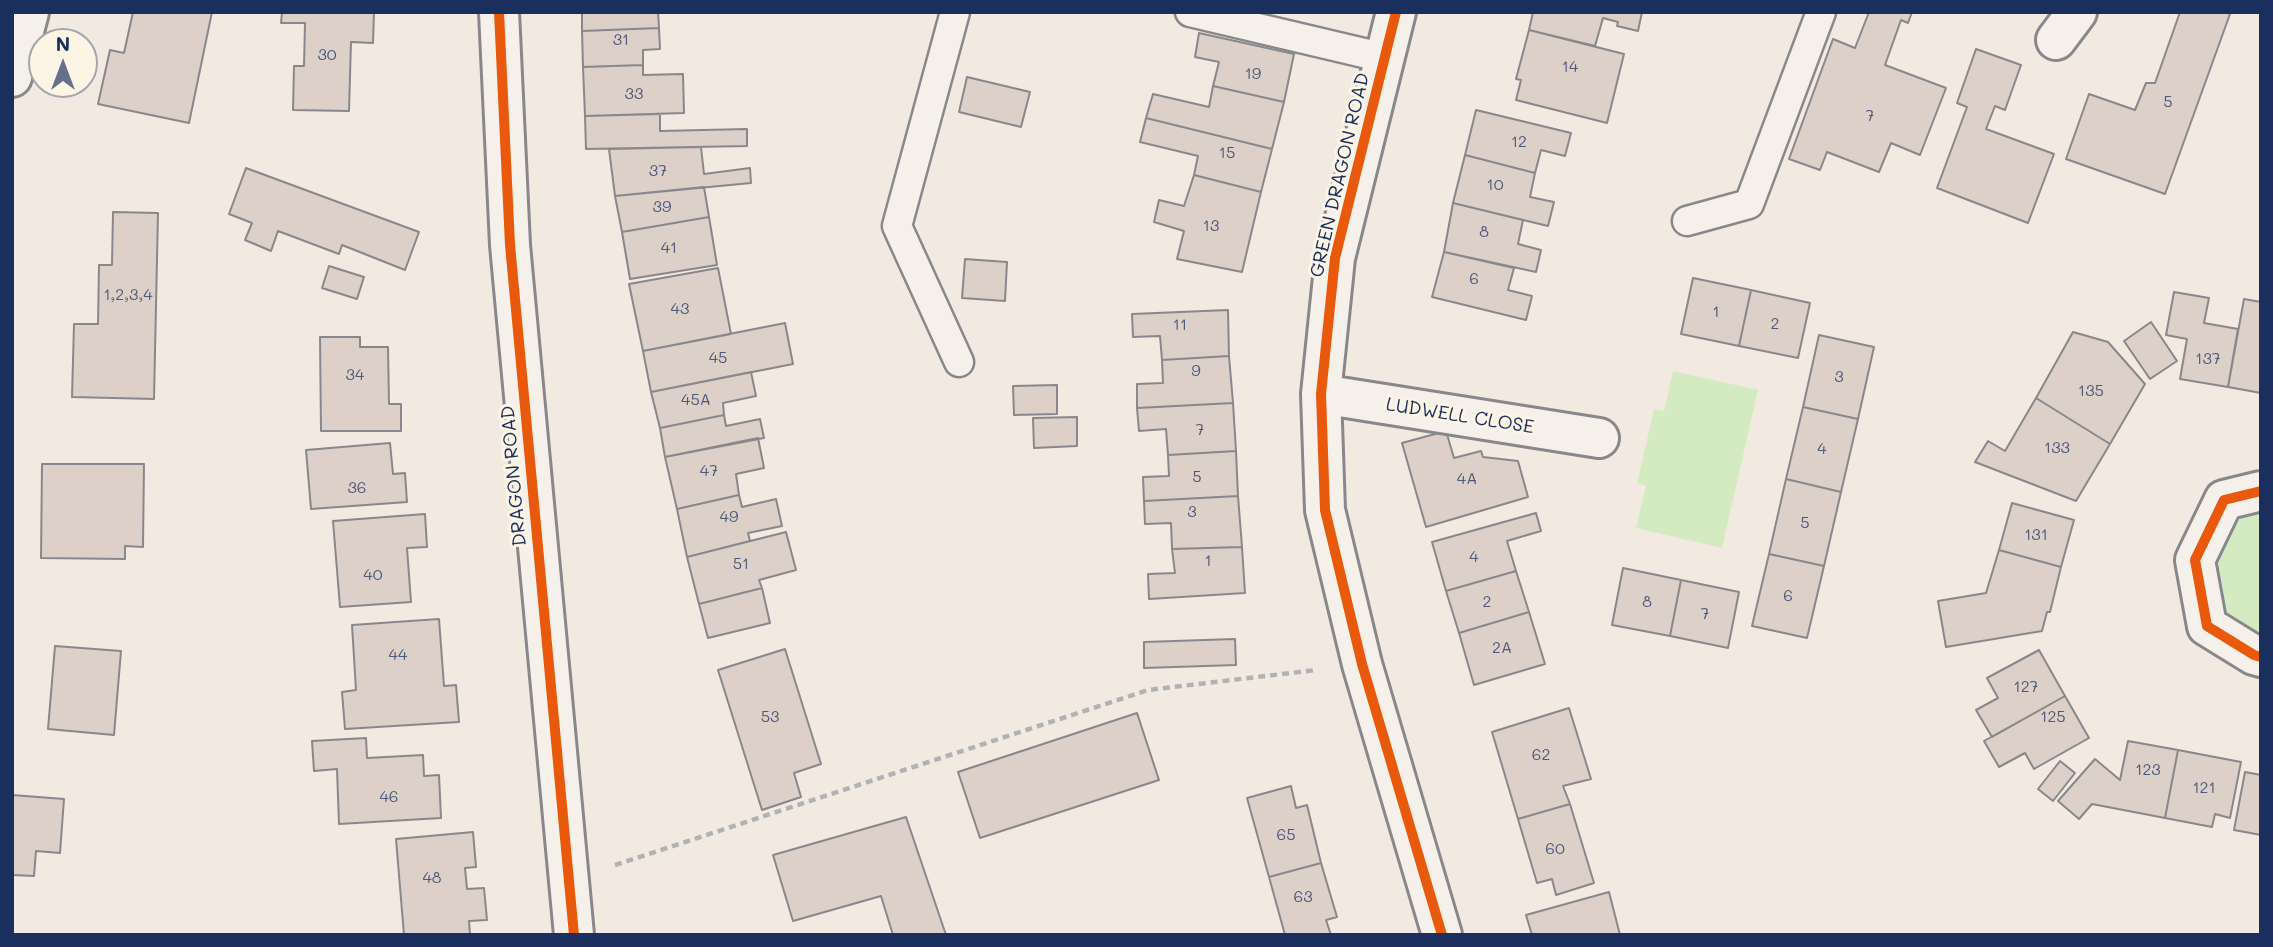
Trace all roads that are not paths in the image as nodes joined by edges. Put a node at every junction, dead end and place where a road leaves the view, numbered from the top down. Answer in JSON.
{"nodes":[{"id":1,"x":29,"y":12,"type":"edge"},
{"id":2,"x":499,"y":12,"type":"edge"},
{"id":3,"x":956,"y":12,"type":"edge"},
{"id":4,"x":1190,"y":12,"type":"edge"},
{"id":5,"x":1396,"y":12,"type":"edge"},
{"id":6,"x":1821,"y":12,"type":"edge"},
{"id":7,"x":1385,"y":58,"type":"junction"},
{"id":8,"x":12,"y":77,"type":"edge"},
{"id":9,"x":1686,"y":221,"type":"dead end"},
{"id":10,"x":959,"y":362,"type":"dead end"},
{"id":11,"x":1321,"y":394,"type":"junction"},
{"id":12,"x":1599,"y":438,"type":"dead end"},
{"id":13,"x":2261,"y":491,"type":"edge"},
{"id":14,"x":2261,"y":657,"type":"edge"},
{"id":15,"x":574,"y":935,"type":"edge"},
{"id":16,"x":1442,"y":935,"type":"edge"}],
"edges":[{"from":1,"to":8,"type":"street"},
{"from":2,"to":15,"type":"street","name":"DRAGON ROAD"},
{"from":3,"to":10,"type":"lane"},
{"from":4,"to":7,"type":"lane"},
{"from":5,"to":7,"type":"street","name":"GREEN DRAGON ROAD"},
{"from":6,"to":9,"type":"lane"},
{"from":7,"to":11,"type":"street","name":"GREEN DRAGON ROAD"},
{"from":11,"to":12,"type":"street","name":"LUDWELL CLOSE"},
{"from":11,"to":16,"type":"street","name":"GREEN DRAGON ROAD"},
{"from":13,"to":14,"type":"street"}]}
